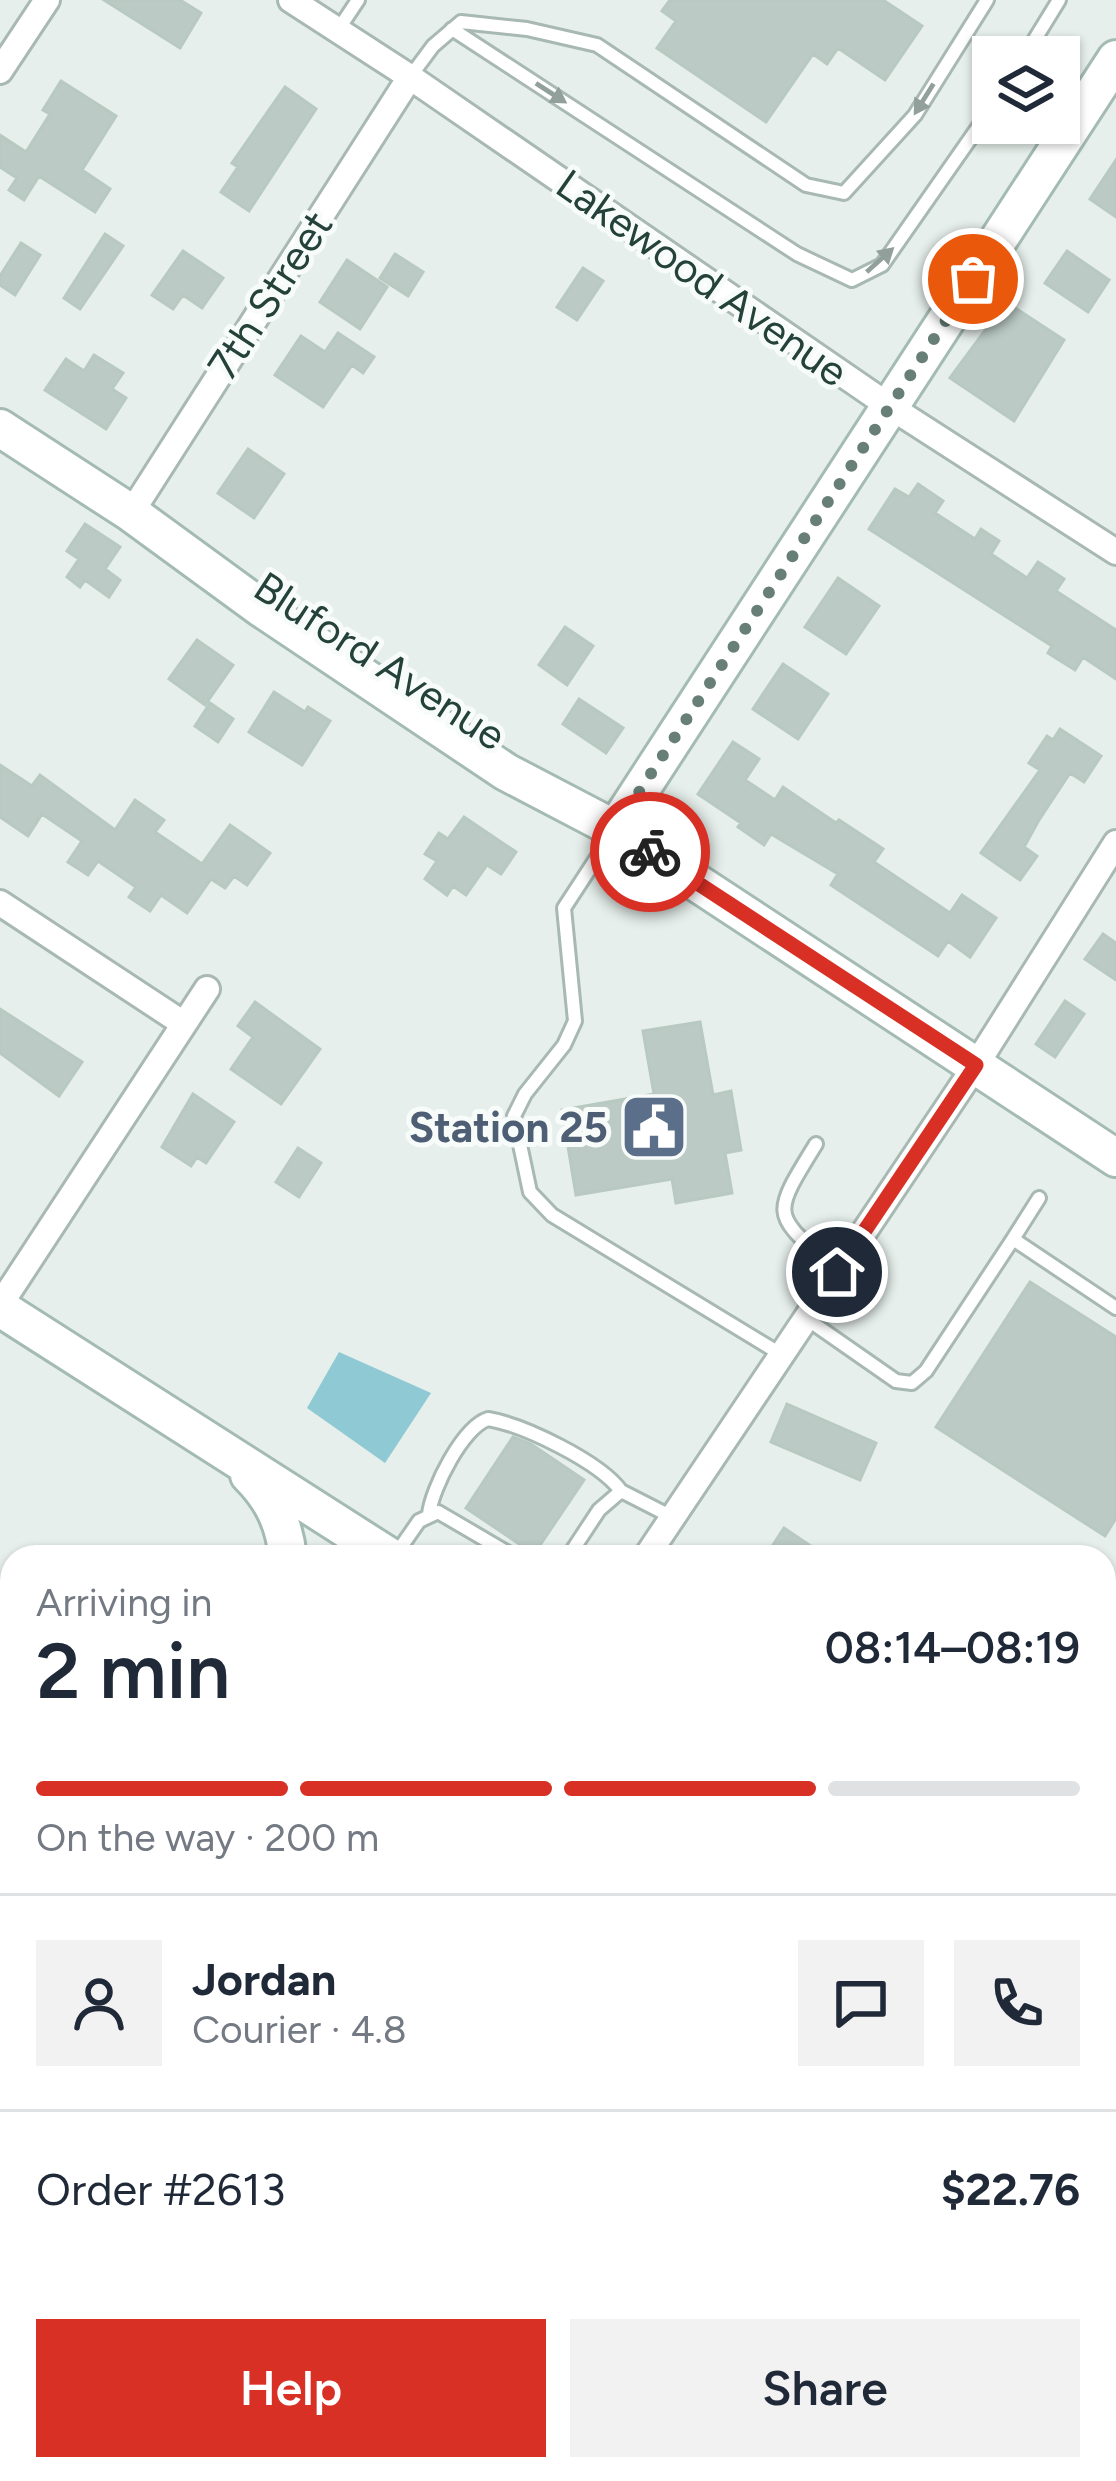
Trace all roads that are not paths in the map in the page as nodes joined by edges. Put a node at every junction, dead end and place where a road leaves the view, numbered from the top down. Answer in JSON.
{"nodes":[{"id":1,"x":46,"y":0,"type":"edge"},
{"id":2,"x":291,"y":0,"type":"edge"},
{"id":3,"x":358,"y":0,"type":"edge"},
{"id":4,"x":987,"y":0,"type":"edge"},
{"id":5,"x":1059,"y":0,"type":"edge"},
{"id":6,"x":452,"y":29,"type":"junction"},
{"id":7,"x":338,"y":31,"type":"junction"},
{"id":8,"x":1037,"y":36,"type":"edge"},
{"id":9,"x":1116,"y":59,"type":"edge"},
{"id":10,"x":0,"y":71,"type":"edge"},
{"id":11,"x":410,"y":77,"type":"junction"},
{"id":12,"x":972,"y":136,"type":"edge"},
{"id":13,"x":889,"y":406,"type":"junction"},
{"id":14,"x":0,"y":428,"type":"edge"},
{"id":15,"x":131,"y":513,"type":"junction"},
{"id":16,"x":1116,"y":552,"type":"edge"},
{"id":17,"x":615,"y":829,"type":"junction"},
{"id":18,"x":1116,"y":843,"type":"edge"},
{"id":19,"x":0,"y":903,"type":"edge"},
{"id":20,"x":207,"y":989,"type":"dead end"},
{"id":21,"x":184,"y":1024,"type":"junction"},
{"id":22,"x":976,"y":1065,"type":"junction"},
{"id":23,"x":816,"y":1144,"type":"dead end"},
{"id":24,"x":1116,"y":1158,"type":"edge"},
{"id":25,"x":1039,"y":1198,"type":"dead end"},
{"id":26,"x":1013,"y":1239,"type":"junction"},
{"id":27,"x":837,"y":1272,"type":"junction"},
{"id":28,"x":0,"y":1306,"type":"edge"},
{"id":29,"x":1116,"y":1308,"type":"edge"},
{"id":30,"x":806,"y":1318,"type":"junction"},
{"id":31,"x":782,"y":1354,"type":"junction"},
{"id":32,"x":235,"y":1459,"type":"junction"},
{"id":33,"x":621,"y":1492,"type":"junction"},
{"id":34,"x":305,"y":1500,"type":"junction"},
{"id":35,"x":429,"y":1514,"type":"junction"},
{"id":36,"x":673,"y":1517,"type":"junction"},
{"id":37,"x":286,"y":1545,"type":"edge"},
{"id":38,"x":334,"y":1545,"type":"edge"},
{"id":39,"x":374,"y":1545,"type":"edge"},
{"id":40,"x":401,"y":1545,"type":"edge"},
{"id":41,"x":495,"y":1545,"type":"edge"},
{"id":42,"x":576,"y":1545,"type":"edge"},
{"id":43,"x":654,"y":1545,"type":"edge"}],
"edges":[{"from":1,"to":10,"type":"street"},
{"from":2,"to":7,"type":"street","name":"Lakewood Avenue"},
{"from":3,"to":7,"type":"lane"},
{"from":4,"to":6,"type":"lane","one_way":true},
{"from":5,"to":8,"type":"lane"},
{"from":6,"to":11,"type":"lane"},
{"from":6,"to":12,"type":"lane","one_way":true},
{"from":7,"to":11,"type":"street","name":"Lakewood Avenue"},
{"from":9,"to":13,"type":"street"},
{"from":11,"to":13,"type":"street","name":"Lakewood Avenue"},
{"from":11,"to":15,"type":"street","name":"7th Street"},
{"from":13,"to":16,"type":"street","name":"Lakewood Avenue"},
{"from":13,"to":17,"type":"street"},
{"from":14,"to":15,"type":"street","name":"Bluford Avenue"},
{"from":15,"to":17,"type":"street","name":"Bluford Avenue"},
{"from":17,"to":22,"type":"street","name":"Bluford Avenue"},
{"from":17,"to":31,"type":"lane"},
{"from":18,"to":22,"type":"street"},
{"from":19,"to":21,"type":"street"},
{"from":20,"to":21,"type":"street"},
{"from":21,"to":28,"type":"street"},
{"from":22,"to":24,"type":"street","name":"Bluford Avenue"},
{"from":22,"to":27,"type":"street"},
{"from":23,"to":27,"type":"lane"},
{"from":25,"to":26,"type":"lane"},
{"from":26,"to":29,"type":"lane"},
{"from":26,"to":30,"type":"lane"},
{"from":27,"to":30,"type":"street"},
{"from":28,"to":32,"type":"street"},
{"from":30,"to":31,"type":"street"},
{"from":31,"to":36,"type":"street"},
{"from":32,"to":34,"type":"street"},
{"from":32,"to":37,"type":"street"},
{"from":33,"to":35,"type":"lane"},
{"from":33,"to":36,"type":"lane"},
{"from":33,"to":42,"type":"lane"},
{"from":34,"to":38,"type":"street"},
{"from":34,"to":39,"type":"street"},
{"from":35,"to":40,"type":"lane"},
{"from":35,"to":41,"type":"lane"},
{"from":36,"to":43,"type":"street"}]}
